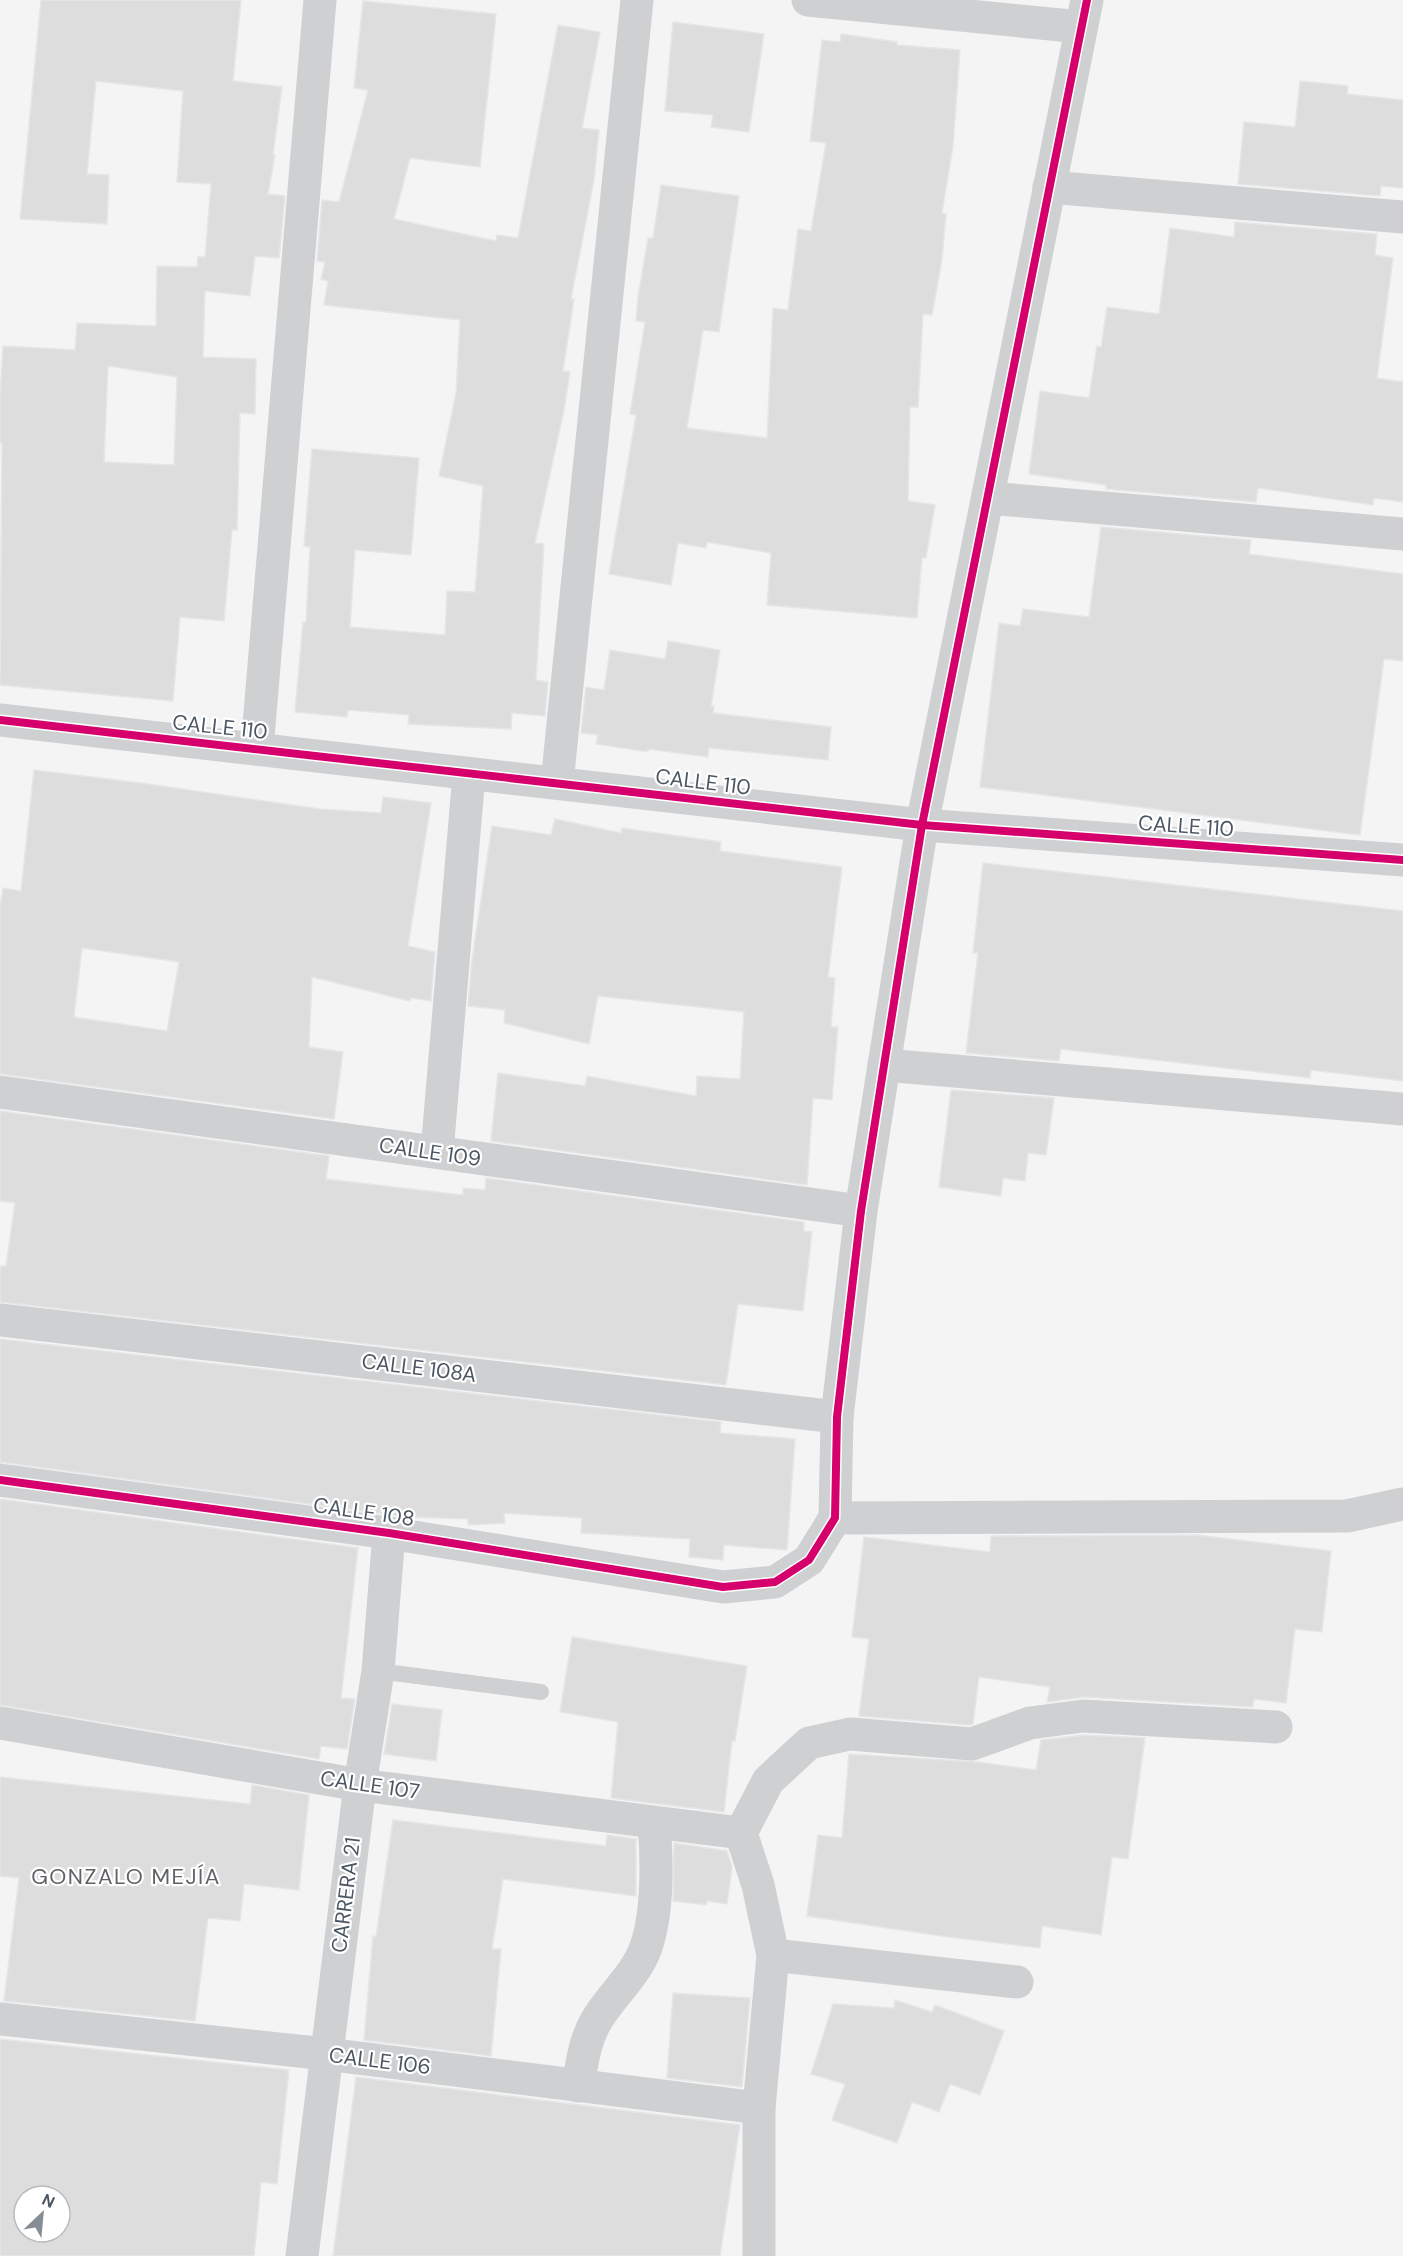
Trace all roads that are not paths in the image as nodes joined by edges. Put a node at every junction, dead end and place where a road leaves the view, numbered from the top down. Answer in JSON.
{"nodes":[{"id":1,"x":320,"y":0,"type":"edge"},
{"id":2,"x":637,"y":0,"type":"edge"},
{"id":3,"x":808,"y":0,"type":"edge"},
{"id":4,"x":1084,"y":13,"type":"edge"},
{"id":5,"x":1049,"y":187,"type":"junction"},
{"id":6,"x":1403,"y":217,"type":"edge"},
{"id":7,"x":988,"y":498,"type":"junction"},
{"id":8,"x":1403,"y":534,"type":"edge"},
{"id":9,"x":0,"y":720,"type":"edge"},
{"id":10,"x":257,"y":749,"type":"junction"},
{"id":11,"x":470,"y":774,"type":"junction"},
{"id":12,"x":557,"y":783,"type":"junction"},
{"id":13,"x":922,"y":825,"type":"junction"},
{"id":14,"x":1403,"y":860,"type":"edge"},
{"id":15,"x":884,"y":1065,"type":"junction"},
{"id":16,"x":0,"y":1092,"type":"edge"},
{"id":17,"x":1403,"y":1109,"type":"edge"},
{"id":18,"x":437,"y":1152,"type":"junction"},
{"id":19,"x":861,"y":1211,"type":"junction"},
{"id":20,"x":0,"y":1320,"type":"edge"},
{"id":21,"x":837,"y":1417,"type":"junction"},
{"id":22,"x":0,"y":1480,"type":"edge"},
{"id":23,"x":1403,"y":1504,"type":"edge"},
{"id":24,"x":835,"y":1518,"type":"junction"},
{"id":25,"x":389,"y":1533,"type":"junction"},
{"id":26,"x":378,"y":1671,"type":"junction"},
{"id":27,"x":542,"y":1692,"type":"dead end"},
{"id":28,"x":0,"y":1723,"type":"edge"},
{"id":29,"x":1276,"y":1727,"type":"dead end"},
{"id":30,"x":360,"y":1785,"type":"junction"},
{"id":31,"x":654,"y":1823,"type":"junction"},
{"id":32,"x":741,"y":1833,"type":"junction"},
{"id":33,"x":773,"y":1955,"type":"junction"},
{"id":34,"x":1017,"y":1982,"type":"dead end"},
{"id":35,"x":0,"y":2019,"type":"edge"},
{"id":36,"x":326,"y":2054,"type":"junction"},
{"id":37,"x":578,"y":2085,"type":"junction"},
{"id":38,"x":759,"y":2108,"type":"junction"},
{"id":39,"x":302,"y":2256,"type":"edge"},
{"id":40,"x":759,"y":2256,"type":"edge"}],
"edges":[{"from":1,"to":10,"type":"street"},
{"from":2,"to":12,"type":"street"},
{"from":3,"to":4,"type":"street"},
{"from":4,"to":5,"type":"street"},
{"from":5,"to":6,"type":"street"},
{"from":5,"to":7,"type":"street"},
{"from":7,"to":8,"type":"street"},
{"from":7,"to":13,"type":"street"},
{"from":9,"to":10,"type":"street","name":"CALLE 110"},
{"from":10,"to":11,"type":"street","name":"CALLE 110"},
{"from":11,"to":12,"type":"street","name":"CALLE 110"},
{"from":11,"to":18,"type":"street"},
{"from":12,"to":13,"type":"street","name":"CALLE 110"},
{"from":13,"to":14,"type":"street","name":"CALLE 110"},
{"from":13,"to":15,"type":"street"},
{"from":15,"to":17,"type":"street"},
{"from":15,"to":19,"type":"street"},
{"from":16,"to":18,"type":"street","name":"CALLE 109"},
{"from":18,"to":19,"type":"street","name":"CALLE 109"},
{"from":19,"to":21,"type":"street"},
{"from":20,"to":21,"type":"street","name":"CALLE 108A"},
{"from":21,"to":24,"type":"street"},
{"from":22,"to":25,"type":"street","name":"CALLE 108"},
{"from":23,"to":24,"type":"street"},
{"from":24,"to":25,"type":"street","name":"CALLE 108"},
{"from":25,"to":26,"type":"street","name":"CARRERA 21"},
{"from":26,"to":27,"type":"lane"},
{"from":26,"to":30,"type":"street","name":"CARRERA 21"},
{"from":28,"to":30,"type":"street","name":"CALLE 107"},
{"from":29,"to":32,"type":"street"},
{"from":30,"to":31,"type":"street","name":"CALLE 107"},
{"from":30,"to":36,"type":"street","name":"CARRERA 21"},
{"from":31,"to":32,"type":"street","name":"CALLE 107"},
{"from":31,"to":37,"type":"street"},
{"from":32,"to":33,"type":"street"},
{"from":33,"to":34,"type":"street"},
{"from":33,"to":38,"type":"street"},
{"from":35,"to":36,"type":"street","name":"CALLE 106"},
{"from":36,"to":37,"type":"street","name":"CALLE 106"},
{"from":36,"to":39,"type":"street","name":"CARRERA 21"},
{"from":37,"to":38,"type":"street","name":"CALLE 106"},
{"from":38,"to":40,"type":"street"}]}
